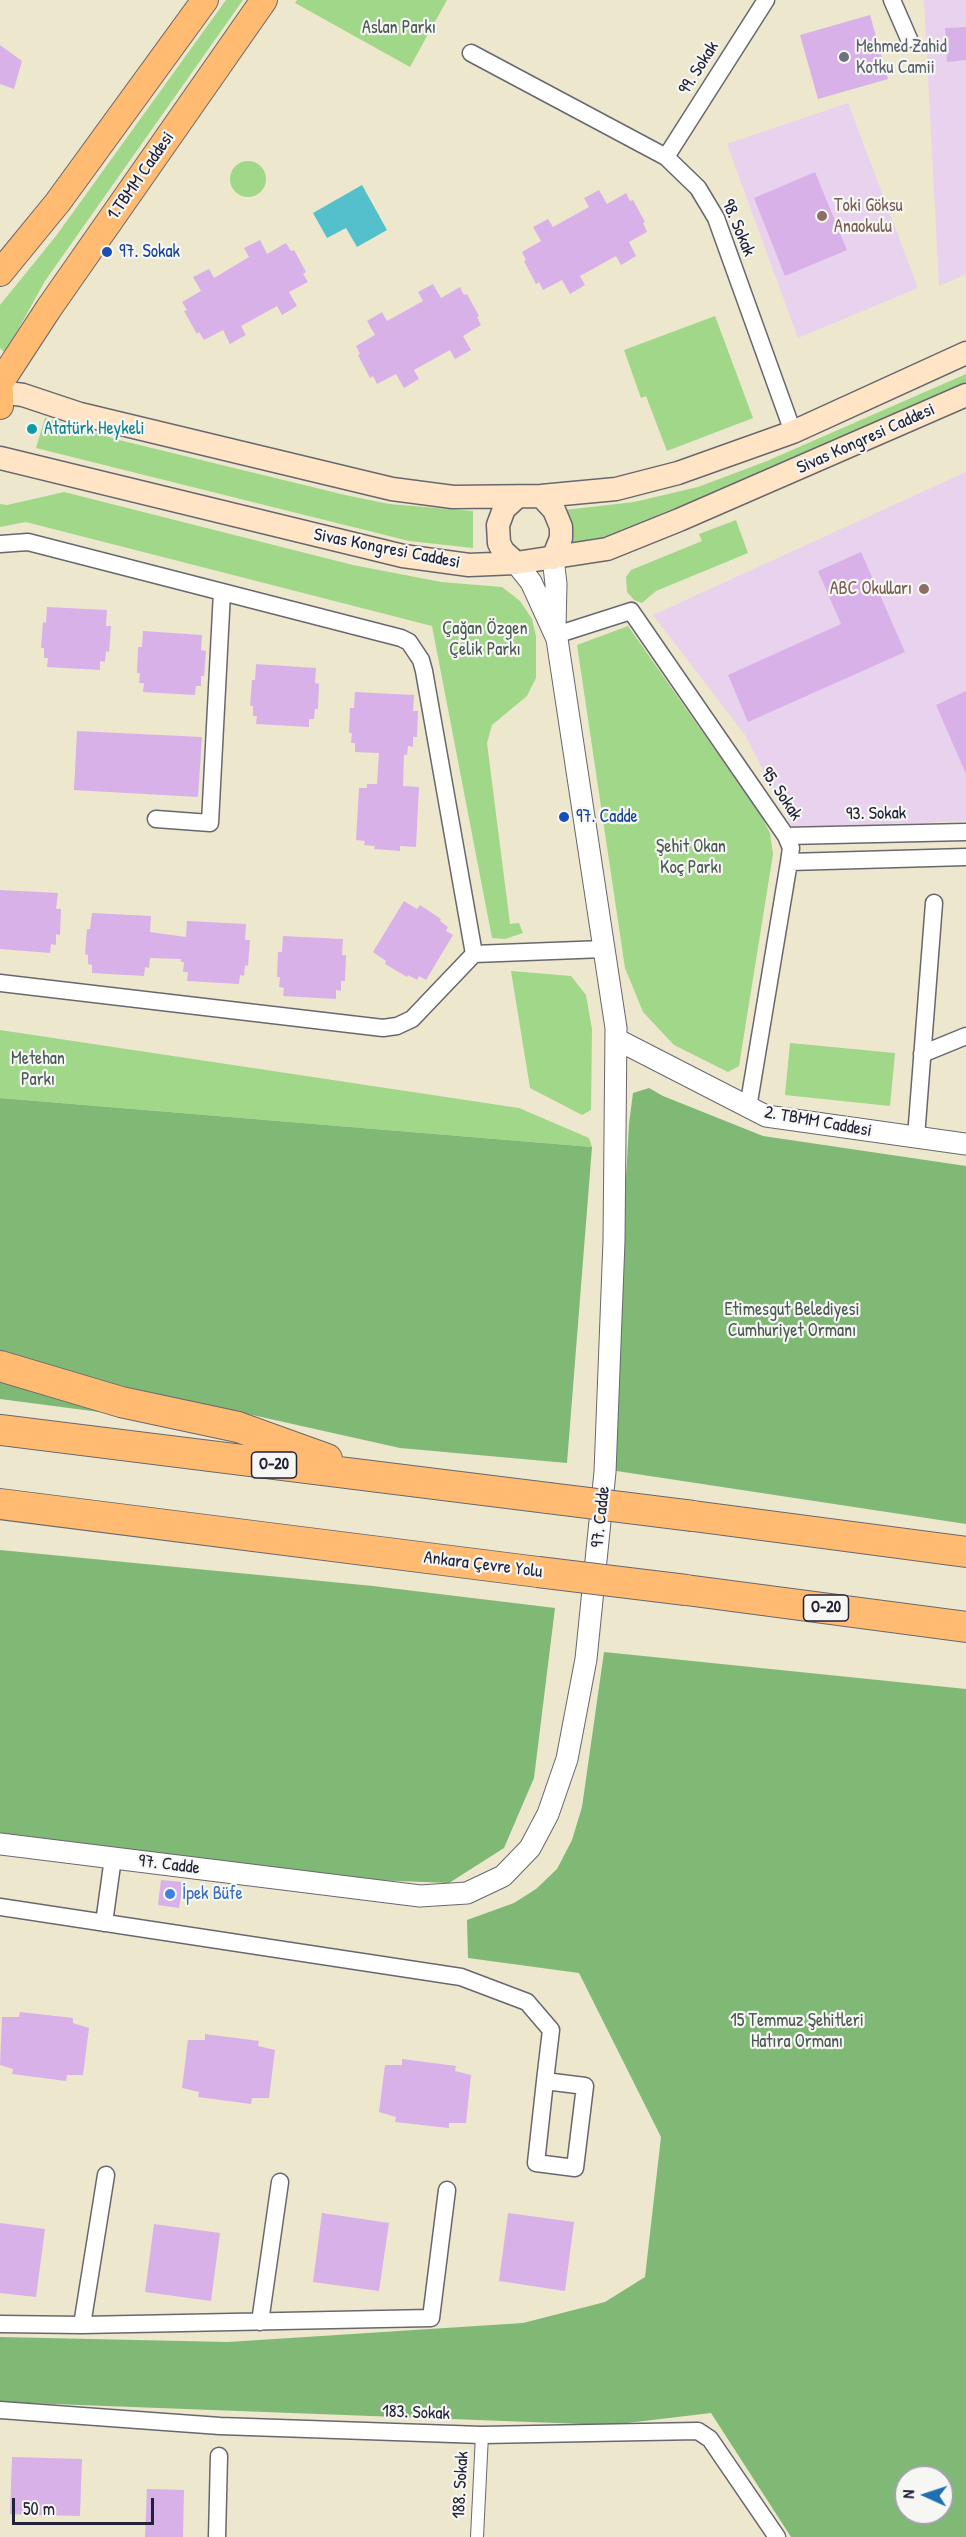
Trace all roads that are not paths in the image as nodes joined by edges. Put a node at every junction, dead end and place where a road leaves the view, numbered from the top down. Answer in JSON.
{"nodes":[{"id":1,"x":205,"y":0,"type":"edge"},
{"id":2,"x":264,"y":0,"type":"edge"},
{"id":3,"x":766,"y":0,"type":"edge"},
{"id":4,"x":892,"y":0,"type":"edge"},
{"id":5,"x":909,"y":39,"type":"dead end"},
{"id":6,"x":471,"y":53,"type":"dead end"},
{"id":7,"x":666,"y":157,"type":"junction"},
{"id":8,"x":0,"y":273,"type":"edge"},
{"id":9,"x":966,"y":353,"type":"edge"},
{"id":10,"x":0,"y":383,"type":"edge"},
{"id":11,"x":0,"y":391,"type":"edge"},
{"id":12,"x":966,"y":395,"type":"edge"},
{"id":13,"x":0,"y":406,"type":"edge"},
{"id":14,"x":793,"y":432,"type":"junction"},
{"id":15,"x":0,"y":458,"type":"edge"},
{"id":16,"x":542,"y":496,"type":"junction"},
{"id":17,"x":517,"y":497,"type":"junction"},
{"id":18,"x":0,"y":544,"type":"edge"},
{"id":19,"x":553,"y":558,"type":"junction"},
{"id":20,"x":516,"y":563,"type":"junction"},
{"id":21,"x":222,"y":592,"type":"junction"},
{"id":22,"x":555,"y":633,"type":"junction"},
{"id":23,"x":156,"y":819,"type":"dead end"},
{"id":24,"x":966,"y":832,"type":"edge"},
{"id":25,"x":786,"y":836,"type":"junction"},
{"id":26,"x":966,"y":857,"type":"edge"},
{"id":27,"x":789,"y":862,"type":"junction"},
{"id":28,"x":934,"y":903,"type":"dead end"},
{"id":29,"x":604,"y":949,"type":"junction"},
{"id":30,"x":474,"y":954,"type":"junction"},
{"id":31,"x":0,"y":982,"type":"edge"},
{"id":32,"x":966,"y":1036,"type":"edge"},
{"id":33,"x":616,"y":1039,"type":"junction"},
{"id":34,"x":922,"y":1054,"type":"junction"},
{"id":35,"x":748,"y":1108,"type":"junction"},
{"id":36,"x":916,"y":1137,"type":"junction"},
{"id":37,"x":966,"y":1144,"type":"edge"},
{"id":38,"x":0,"y":1366,"type":"edge"},
{"id":39,"x":0,"y":1430,"type":"edge"},
{"id":40,"x":381,"y":1479,"type":"junction"},
{"id":41,"x":0,"y":1504,"type":"edge"},
{"id":42,"x":90,"y":1515,"type":"junction"},
{"id":43,"x":0,"y":1524,"type":"edge"},
{"id":44,"x":966,"y":1552,"type":"edge"},
{"id":45,"x":966,"y":1627,"type":"edge"},
{"id":46,"x":0,"y":1844,"type":"edge"},
{"id":47,"x":113,"y":1858,"type":"junction"},
{"id":48,"x":0,"y":1907,"type":"edge"},
{"id":49,"x":104,"y":1923,"type":"junction"},
{"id":50,"x":545,"y":2081,"type":"junction"},
{"id":51,"x":106,"y":2175,"type":"dead end"},
{"id":52,"x":280,"y":2182,"type":"dead end"},
{"id":53,"x":447,"y":2190,"type":"dead end"},
{"id":54,"x":260,"y":2322,"type":"junction"},
{"id":55,"x":0,"y":2324,"type":"edge"},
{"id":56,"x":82,"y":2325,"type":"junction"},
{"id":57,"x":0,"y":2410,"type":"edge"},
{"id":58,"x":482,"y":2435,"type":"junction"},
{"id":59,"x":219,"y":2456,"type":"dead end"},
{"id":60,"x":217,"y":2537,"type":"edge"},
{"id":61,"x":477,"y":2537,"type":"edge"},
{"id":62,"x":777,"y":2537,"type":"edge"}],
"edges":[{"from":1,"to":8,"type":"main road"},
{"from":2,"to":10,"type":"main road","name":"1.TBMM Caddesi"},
{"from":3,"to":7,"type":"street","name":"99. Sokak"},
{"from":4,"to":5,"type":"street"},
{"from":6,"to":7,"type":"street","name":"98. Sokak"},
{"from":7,"to":14,"type":"street","name":"98. Sokak"},
{"from":9,"to":14,"type":"main road","name":"Sivas Kongresi Caddesi"},
{"from":11,"to":13,"type":"main road"},
{"from":11,"to":17,"type":"main road"},
{"from":12,"to":19,"type":"main road","name":"Sivas Kongresi Caddesi"},
{"from":14,"to":16,"type":"main road","name":"Sivas Kongresi Caddesi"},
{"from":15,"to":20,"type":"main road","name":"Sivas Kongresi Caddesi"},
{"from":16,"to":17,"type":"main road"},
{"from":16,"to":19,"type":"main road"},
{"from":17,"to":20,"type":"main road"},
{"from":18,"to":21,"type":"street"},
{"from":19,"to":20,"type":"main road","name":"Sivas Kongresi Caddesi"},
{"from":19,"to":22,"type":"street","name":"97. Cadde"},
{"from":20,"to":22,"type":"street","name":"97. Cadde"},
{"from":21,"to":23,"type":"street"},
{"from":21,"to":30,"type":"street"},
{"from":22,"to":25,"type":"street","name":"95. Sokak"},
{"from":22,"to":29,"type":"street","name":"97. Cadde"},
{"from":24,"to":25,"type":"street","name":"93. Sokak"},
{"from":25,"to":27,"type":"street","name":"95. Sokak"},
{"from":26,"to":27,"type":"street"},
{"from":27,"to":35,"type":"street","name":"95. Sokak"},
{"from":28,"to":34,"type":"street"},
{"from":29,"to":30,"type":"street"},
{"from":29,"to":33,"type":"street","name":"97. Cadde"},
{"from":30,"to":31,"type":"street"},
{"from":32,"to":34,"type":"street"},
{"from":33,"to":35,"type":"street","name":"2. TBMM Caddesi"},
{"from":33,"to":47,"type":"street","name":"97. Cadde"},
{"from":34,"to":36,"type":"street"},
{"from":35,"to":36,"type":"street","name":"2. TBMM Caddesi"},
{"from":36,"to":37,"type":"street","name":"2. TBMM Caddesi"},
{"from":38,"to":40,"type":"highway"},
{"from":39,"to":40,"type":"highway","number":"O-20"},
{"from":40,"to":44,"type":"highway","number":"O-20","bridge":true},
{"from":41,"to":42,"type":"highway","name":"Ankara Çevre Yolu","number":"O-20"},
{"from":42,"to":43,"type":"highway"},
{"from":42,"to":45,"type":"highway","name":"Ankara Çevre Yolu","number":"O-20","bridge":true},
{"from":46,"to":47,"type":"street","name":"97. Cadde"},
{"from":47,"to":49,"type":"street"},
{"from":48,"to":49,"type":"street"},
{"from":49,"to":50,"type":"street"},
{"from":50,"to":50,"type":"street"},
{"from":51,"to":56,"type":"street"},
{"from":52,"to":54,"type":"street"},
{"from":53,"to":54,"type":"street"},
{"from":54,"to":56,"type":"street"},
{"from":55,"to":56,"type":"street"},
{"from":57,"to":58,"type":"street","name":"183. Sokak"},
{"from":58,"to":61,"type":"street","name":"188. Sokak"},
{"from":58,"to":62,"type":"street","name":"183. Sokak"},
{"from":59,"to":60,"type":"street"}]}
